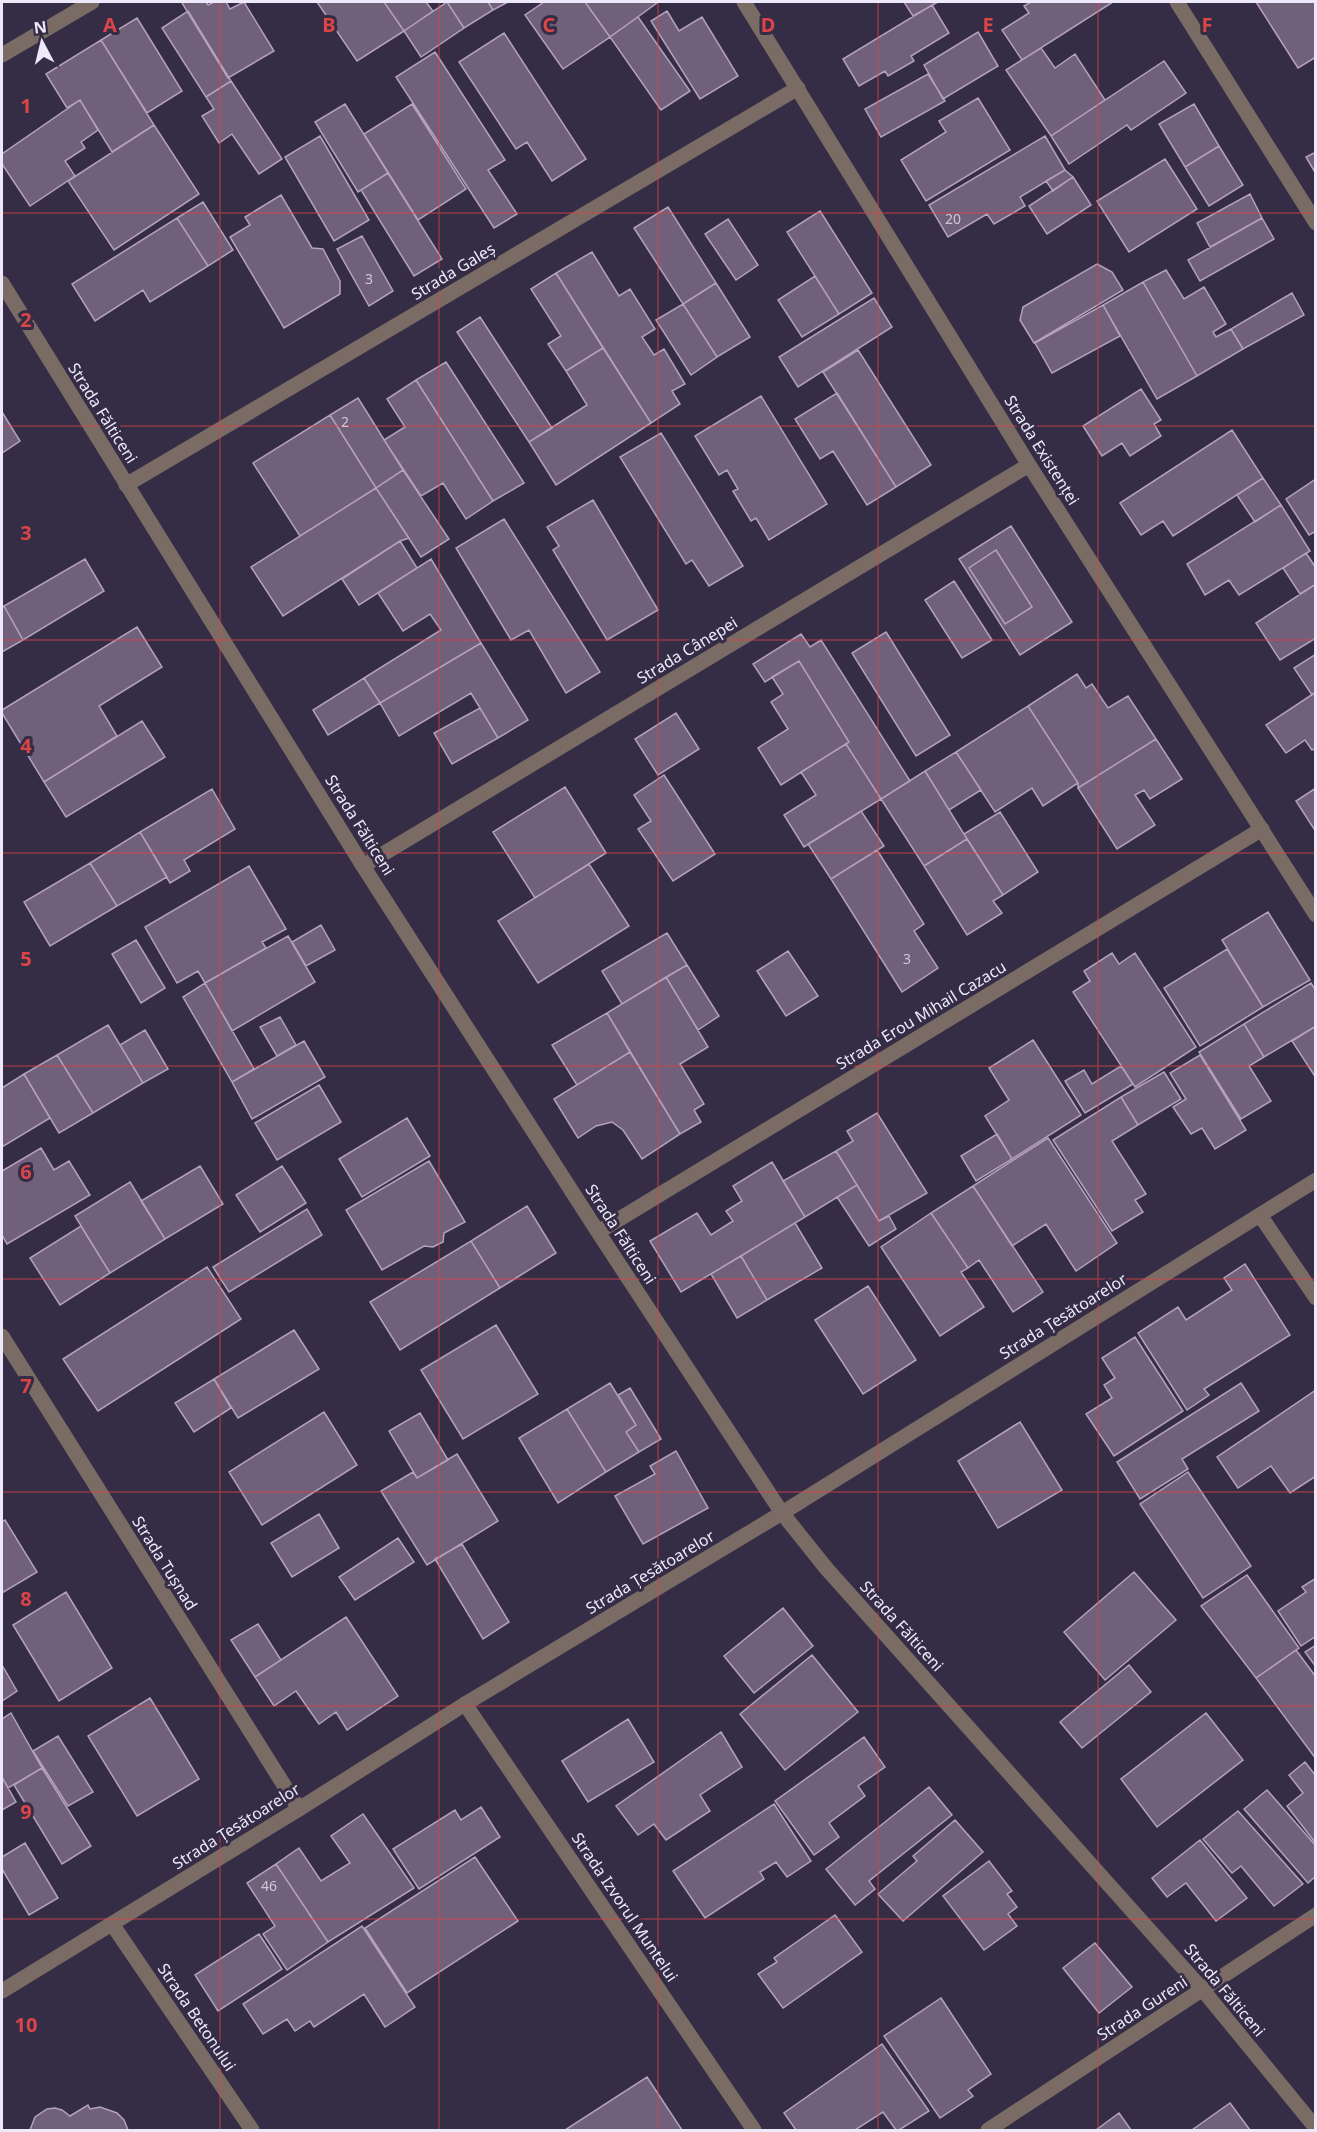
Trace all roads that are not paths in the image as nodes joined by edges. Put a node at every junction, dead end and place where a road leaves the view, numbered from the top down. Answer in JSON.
{"nodes":[{"id":1,"x":92,"y":2,"type":"edge"},
{"id":2,"x":744,"y":2,"type":"edge"},
{"id":3,"x":1177,"y":2,"type":"edge"},
{"id":4,"x":2,"y":55,"type":"edge"},
{"id":5,"x":798,"y":88,"type":"junction"},
{"id":6,"x":1316,"y":223,"type":"edge"},
{"id":7,"x":2,"y":283,"type":"edge"},
{"id":8,"x":1029,"y":465,"type":"junction"},
{"id":9,"x":126,"y":485,"type":"junction"},
{"id":10,"x":1262,"y":829,"type":"junction"},
{"id":11,"x":363,"y":866,"type":"junction"},
{"id":12,"x":1316,"y":915,"type":"edge"},
{"id":13,"x":1316,"y":1180,"type":"edge"},
{"id":14,"x":1260,"y":1215,"type":"junction"},
{"id":15,"x":598,"y":1232,"type":"junction"},
{"id":16,"x":1316,"y":1298,"type":"edge"},
{"id":17,"x":2,"y":1336,"type":"edge"},
{"id":18,"x":782,"y":1513,"type":"junction"},
{"id":19,"x":465,"y":1704,"type":"junction"},
{"id":20,"x":299,"y":1809,"type":"junction"},
{"id":21,"x":1316,"y":1915,"type":"edge"},
{"id":22,"x":112,"y":1924,"type":"junction"},
{"id":23,"x":1202,"y":1989,"type":"junction"},
{"id":24,"x":2,"y":1991,"type":"edge"},
{"id":25,"x":1316,"y":2128,"type":"edge"},
{"id":26,"x":252,"y":2130,"type":"edge"},
{"id":27,"x":754,"y":2130,"type":"edge"},
{"id":28,"x":988,"y":2130,"type":"edge"}],
"edges":[{"from":1,"to":4,"type":"street"},
{"from":2,"to":5,"type":"street","name":"Strada Existenței"},
{"from":3,"to":6,"type":"street"},
{"from":5,"to":8,"type":"street","name":"Strada Existenței"},
{"from":5,"to":9,"type":"street","name":"Strada Galeș"},
{"from":7,"to":9,"type":"street","name":"Strada Fălticeni"},
{"from":8,"to":10,"type":"street","name":"Strada Existenței"},
{"from":8,"to":11,"type":"street","name":"Strada Cânepei"},
{"from":9,"to":11,"type":"street","name":"Strada Fălticeni"},
{"from":10,"to":12,"type":"street","name":"Strada Existenței"},
{"from":10,"to":15,"type":"street","name":"Strada Erou Mihail Cazacu"},
{"from":11,"to":15,"type":"street","name":"Strada Fălticeni"},
{"from":13,"to":14,"type":"street","name":"Strada Țesătoarelor"},
{"from":14,"to":16,"type":"street"},
{"from":14,"to":18,"type":"street","name":"Strada Țesătoarelor"},
{"from":15,"to":18,"type":"street","name":"Strada Fălticeni"},
{"from":17,"to":20,"type":"street","name":"Strada Tușnad"},
{"from":18,"to":19,"type":"street","name":"Strada Țesătoarelor"},
{"from":18,"to":23,"type":"street","name":"Strada Fălticeni"},
{"from":19,"to":20,"type":"street","name":"Strada Țesătoarelor"},
{"from":19,"to":27,"type":"street","name":"Strada Izvorul Muntelui"},
{"from":20,"to":22,"type":"street","name":"Strada Țesătoarelor"},
{"from":21,"to":23,"type":"street","name":"Strada Gureni"},
{"from":22,"to":24,"type":"street","name":"Strada Țesătoarelor"},
{"from":22,"to":26,"type":"street","name":"Strada Betonului"},
{"from":23,"to":25,"type":"street","name":"Strada Fălticeni"},
{"from":23,"to":28,"type":"street","name":"Strada Gureni"}]}
